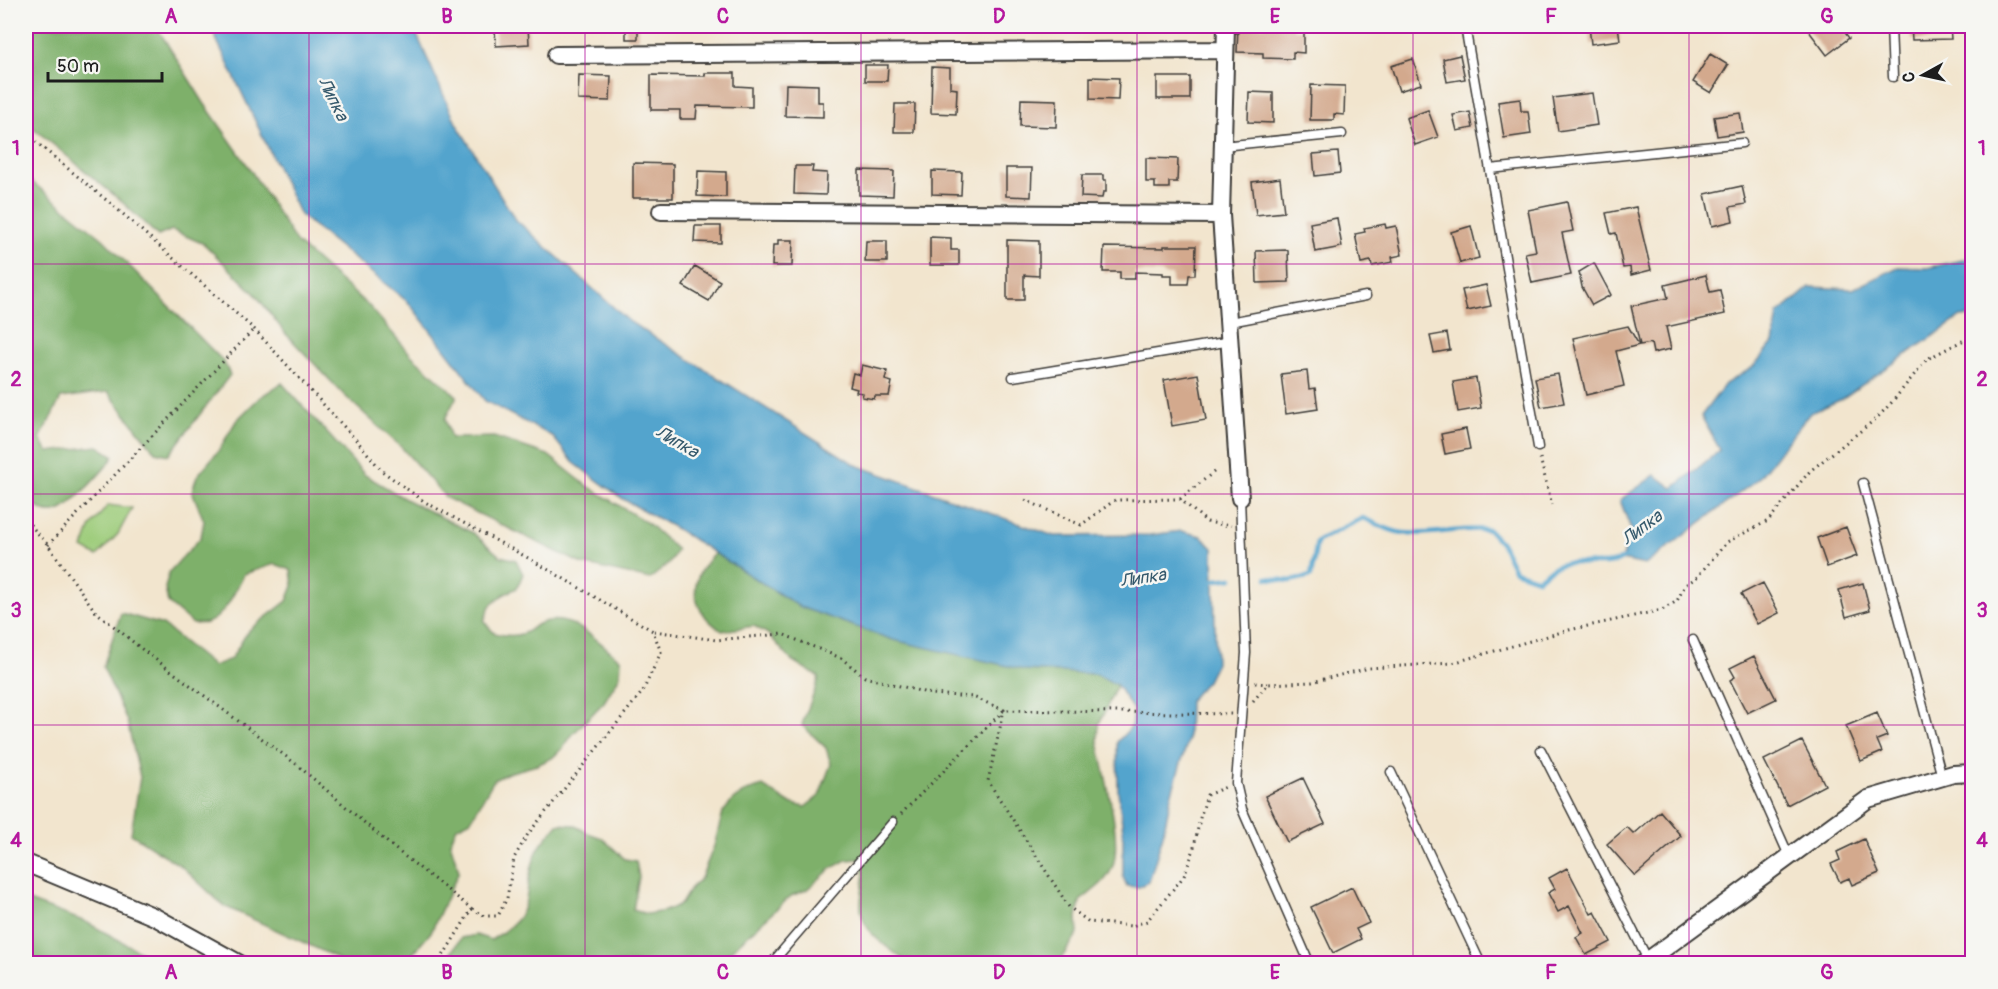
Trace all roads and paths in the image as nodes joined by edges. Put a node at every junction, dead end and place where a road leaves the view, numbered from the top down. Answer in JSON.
{"nodes":[{"id":1,"x":1226,"y":26,"type":"edge"},
{"id":2,"x":1465,"y":26,"type":"edge"},
{"id":3,"x":1891,"y":26,"type":"edge"},
{"id":4,"x":1226,"y":50,"type":"junction"},
{"id":5,"x":556,"y":55,"type":"dead end"},
{"id":6,"x":1893,"y":77,"type":"dead end"},
{"id":7,"x":1342,"y":134,"type":"dead end"},
{"id":8,"x":26,"y":135,"type":"edge"},
{"id":9,"x":1742,"y":142,"type":"dead end"},
{"id":10,"x":1222,"y":146,"type":"junction"},
{"id":11,"x":1490,"y":169,"type":"junction"},
{"id":12,"x":661,"y":211,"type":"dead end"},
{"id":13,"x":1221,"y":214,"type":"junction"},
{"id":14,"x":1366,"y":296,"type":"dead end"},
{"id":15,"x":1230,"y":322,"type":"junction"},
{"id":16,"x":254,"y":329,"type":"junction"},
{"id":17,"x":1972,"y":336,"type":"edge"},
{"id":18,"x":1231,"y":341,"type":"junction"},
{"id":19,"x":1012,"y":377,"type":"dead end"},
{"id":20,"x":1538,"y":447,"type":"joint"},
{"id":21,"x":1215,"y":471,"type":"dead end"},
{"id":22,"x":1863,"y":483,"type":"dead end"},
{"id":23,"x":1240,"y":498,"type":"joint"},
{"id":24,"x":1180,"y":499,"type":"junction"},
{"id":25,"x":1024,"y":500,"type":"dead end"},
{"id":26,"x":1552,"y":505,"type":"dead end"},
{"id":27,"x":26,"y":520,"type":"edge"},
{"id":28,"x":1242,"y":528,"type":"junction"},
{"id":29,"x":48,"y":545,"type":"junction"},
{"id":30,"x":653,"y":631,"type":"junction"},
{"id":31,"x":1693,"y":640,"type":"dead end"},
{"id":32,"x":1004,"y":710,"type":"junction"},
{"id":33,"x":1242,"y":715,"type":"junction"},
{"id":34,"x":1541,"y":750,"type":"dead end"},
{"id":35,"x":1391,"y":772,"type":"dead end"},
{"id":36,"x":1972,"y":773,"type":"edge"},
{"id":37,"x":1942,"y":777,"type":"junction"},
{"id":38,"x":1236,"y":783,"type":"junction"},
{"id":39,"x":893,"y":822,"type":"joint"},
{"id":40,"x":1789,"y":856,"type":"junction"},
{"id":41,"x":26,"y":863,"type":"edge"},
{"id":42,"x":472,"y":909,"type":"junction"},
{"id":43,"x":1646,"y":962,"type":"edge"},
{"id":44,"x":240,"y":963,"type":"edge"},
{"id":45,"x":438,"y":963,"type":"edge"},
{"id":46,"x":771,"y":963,"type":"edge"},
{"id":47,"x":1310,"y":963,"type":"edge"},
{"id":48,"x":1482,"y":963,"type":"edge"}],
"edges":[{"from":1,"to":4,"type":"street"},
{"from":2,"to":11,"type":"lane"},
{"from":3,"to":6,"type":"lane"},
{"from":4,"to":5,"type":"street"},
{"from":4,"to":10,"type":"street"},
{"from":7,"to":10,"type":"lane"},
{"from":8,"to":16,"type":"path"},
{"from":9,"to":11,"type":"lane"},
{"from":10,"to":13,"type":"street"},
{"from":11,"to":20,"type":"lane"},
{"from":12,"to":13,"type":"street"},
{"from":13,"to":15,"type":"street"},
{"from":14,"to":15,"type":"lane"},
{"from":15,"to":18,"type":"street"},
{"from":16,"to":29,"type":"path"},
{"from":16,"to":30,"type":"path"},
{"from":17,"to":33,"type":"path"},
{"from":18,"to":19,"type":"lane"},
{"from":18,"to":23,"type":"street"},
{"from":20,"to":26,"type":"path"},
{"from":21,"to":24,"type":"path"},
{"from":22,"to":37,"type":"lane"},
{"from":23,"to":28,"type":"lane"},
{"from":24,"to":25,"type":"path"},
{"from":24,"to":28,"type":"path"},
{"from":27,"to":29,"type":"path"},
{"from":28,"to":33,"type":"lane"},
{"from":29,"to":42,"type":"path"},
{"from":30,"to":32,"type":"path"},
{"from":30,"to":42,"type":"path"},
{"from":31,"to":40,"type":"lane"},
{"from":32,"to":33,"type":"path"},
{"from":32,"to":38,"type":"path"},
{"from":32,"to":39,"type":"path"},
{"from":33,"to":38,"type":"lane"},
{"from":34,"to":43,"type":"lane"},
{"from":35,"to":48,"type":"lane"},
{"from":36,"to":37,"type":"street"},
{"from":37,"to":40,"type":"street"},
{"from":38,"to":47,"type":"lane"},
{"from":39,"to":46,"type":"lane"},
{"from":40,"to":43,"type":"street"},
{"from":41,"to":44,"type":"street"},
{"from":42,"to":45,"type":"path"}]}
